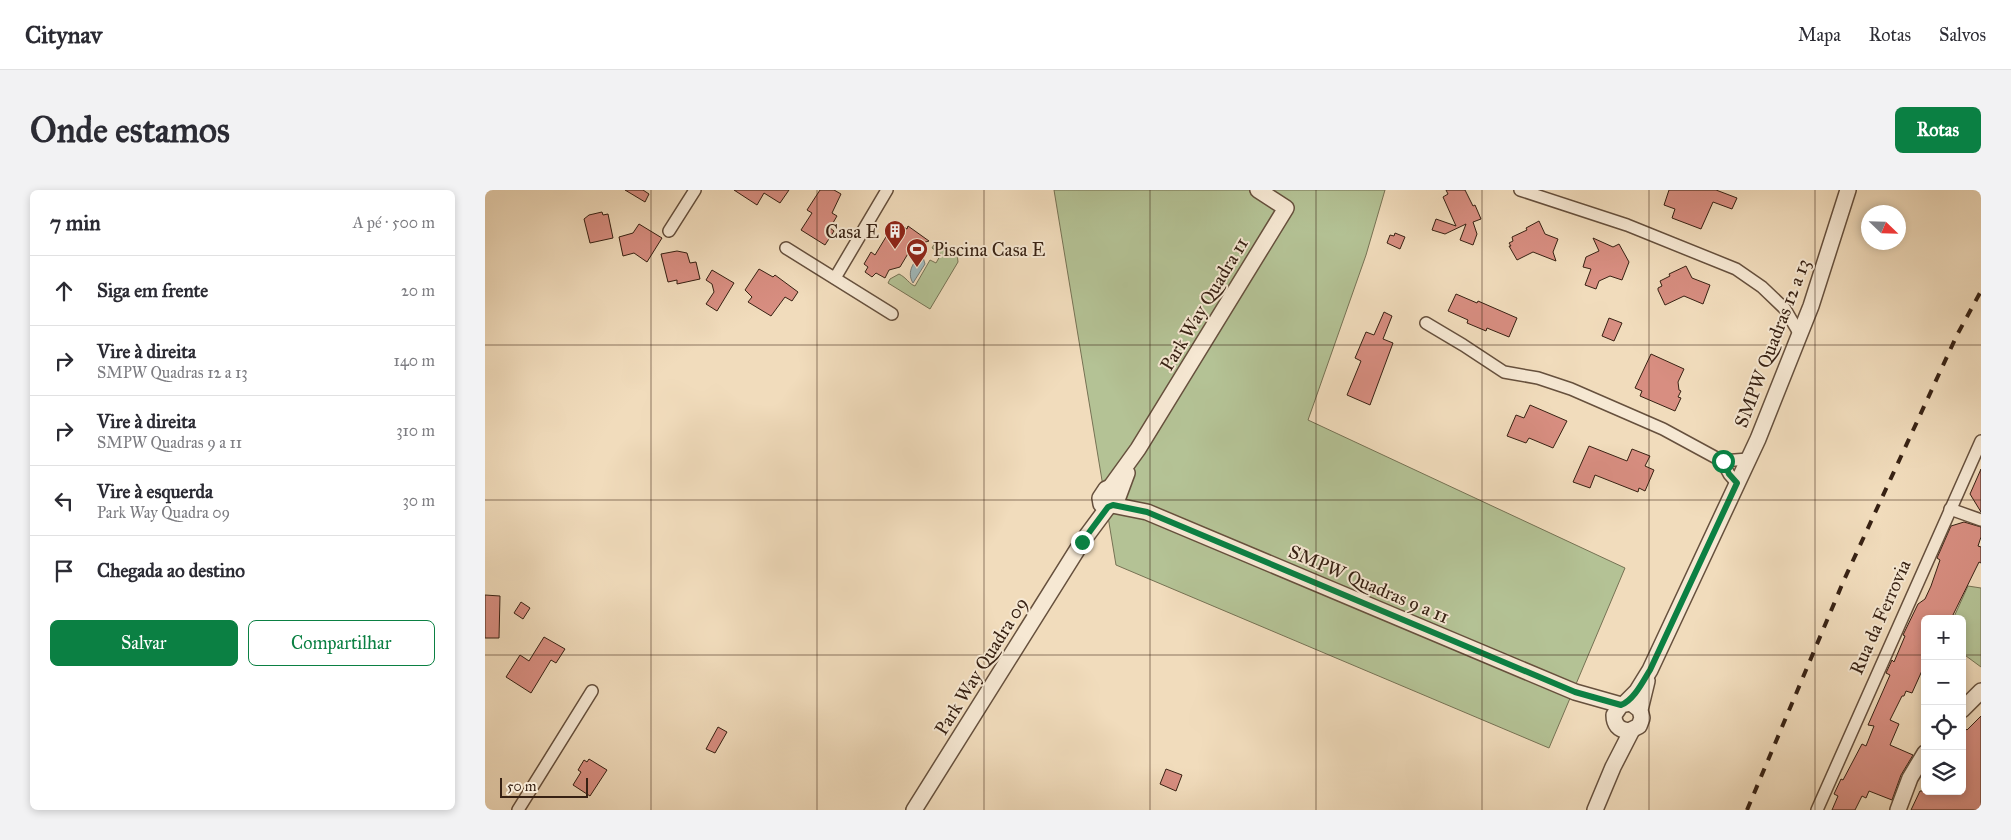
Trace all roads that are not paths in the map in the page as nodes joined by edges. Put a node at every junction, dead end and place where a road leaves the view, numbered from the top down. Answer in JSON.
{"nodes":[{"id":1,"x":695,"y":190,"type":"edge"},
{"id":2,"x":887,"y":190,"type":"edge"},
{"id":3,"x":1258,"y":190,"type":"edge"},
{"id":4,"x":1520,"y":190,"type":"edge"},
{"id":5,"x":1848,"y":190,"type":"edge"},
{"id":6,"x":669,"y":231,"type":"dead end"},
{"id":7,"x":787,"y":248,"type":"dead end"},
{"id":8,"x":835,"y":278,"type":"junction"},
{"id":9,"x":892,"y":314,"type":"dead end"},
{"id":10,"x":1426,"y":324,"type":"dead end"},
{"id":11,"x":1799,"y":333,"type":"junction"},
{"id":12,"x":1981,"y":441,"type":"edge"},
{"id":13,"x":1748,"y":460,"type":"junction"},
{"id":14,"x":1723,"y":461,"type":"junction"},
{"id":15,"x":1737,"y":483,"type":"junction"},
{"id":16,"x":1112,"y":497,"type":"junction"},
{"id":17,"x":1950,"y":509,"type":"junction"},
{"id":18,"x":1981,"y":520,"type":"edge"},
{"id":19,"x":1650,"y":670,"type":"junction"},
{"id":20,"x":592,"y":691,"type":"dead end"},
{"id":21,"x":1981,"y":691,"type":"edge"},
{"id":22,"x":1575,"y":692,"type":"junction"},
{"id":23,"x":1623,"y":704,"type":"junction"},
{"id":24,"x":1966,"y":706,"type":"edge"},
{"id":25,"x":1640,"y":710,"type":"junction"},
{"id":26,"x":1621,"y":726,"type":"junction"},
{"id":27,"x":1921,"y":759,"type":"edge"},
{"id":28,"x":518,"y":810,"type":"edge"},
{"id":29,"x":914,"y":810,"type":"edge"},
{"id":30,"x":1595,"y":810,"type":"edge"},
{"id":31,"x":1817,"y":810,"type":"edge"},
{"id":32,"x":1898,"y":810,"type":"edge"}],
"edges":[{"from":1,"to":6,"type":"street"},
{"from":2,"to":8,"type":"street"},
{"from":3,"to":16,"type":"street","name":"Park Way Quadra 11"},
{"from":4,"to":11,"type":"street"},
{"from":5,"to":11,"type":"street","name":"SMPW Quadras 12 a 13"},
{"from":7,"to":8,"type":"street"},
{"from":8,"to":9,"type":"street"},
{"from":10,"to":14,"type":"street"},
{"from":11,"to":13,"type":"street","name":"SMPW Quadras 12 a 13"},
{"from":12,"to":17,"type":"street","name":"Rua da Ferrovia"},
{"from":13,"to":14,"type":"street"},
{"from":13,"to":15,"type":"street","name":"SMPW Quadras 12 a 13"},
{"from":14,"to":15,"type":"street"},
{"from":15,"to":19,"type":"street","name":"SMPW Quadras 12 a 13"},
{"from":16,"to":22,"type":"street","name":"SMPW Quadras 9 a 11"},
{"from":16,"to":29,"type":"street","name":"Park Way Quadra 09"},
{"from":17,"to":18,"type":"street"},
{"from":17,"to":31,"type":"street","name":"Rua da Ferrovia"},
{"from":19,"to":23,"type":"street","name":"SMPW Quadras 12 a 13"},
{"from":19,"to":25,"type":"street","name":"SMPW Quadras 12 a 13"},
{"from":20,"to":28,"type":"street"},
{"from":21,"to":24,"type":"street"},
{"from":22,"to":23,"type":"street","name":"SMPW Quadras 9 a 11"},
{"from":22,"to":26,"type":"street","name":"SMPW Quadras 9 a 11"},
{"from":23,"to":25,"type":"street"},
{"from":23,"to":26,"type":"street"},
{"from":25,"to":26,"type":"street"},
{"from":26,"to":30,"type":"street"},
{"from":27,"to":32,"type":"street"}]}
